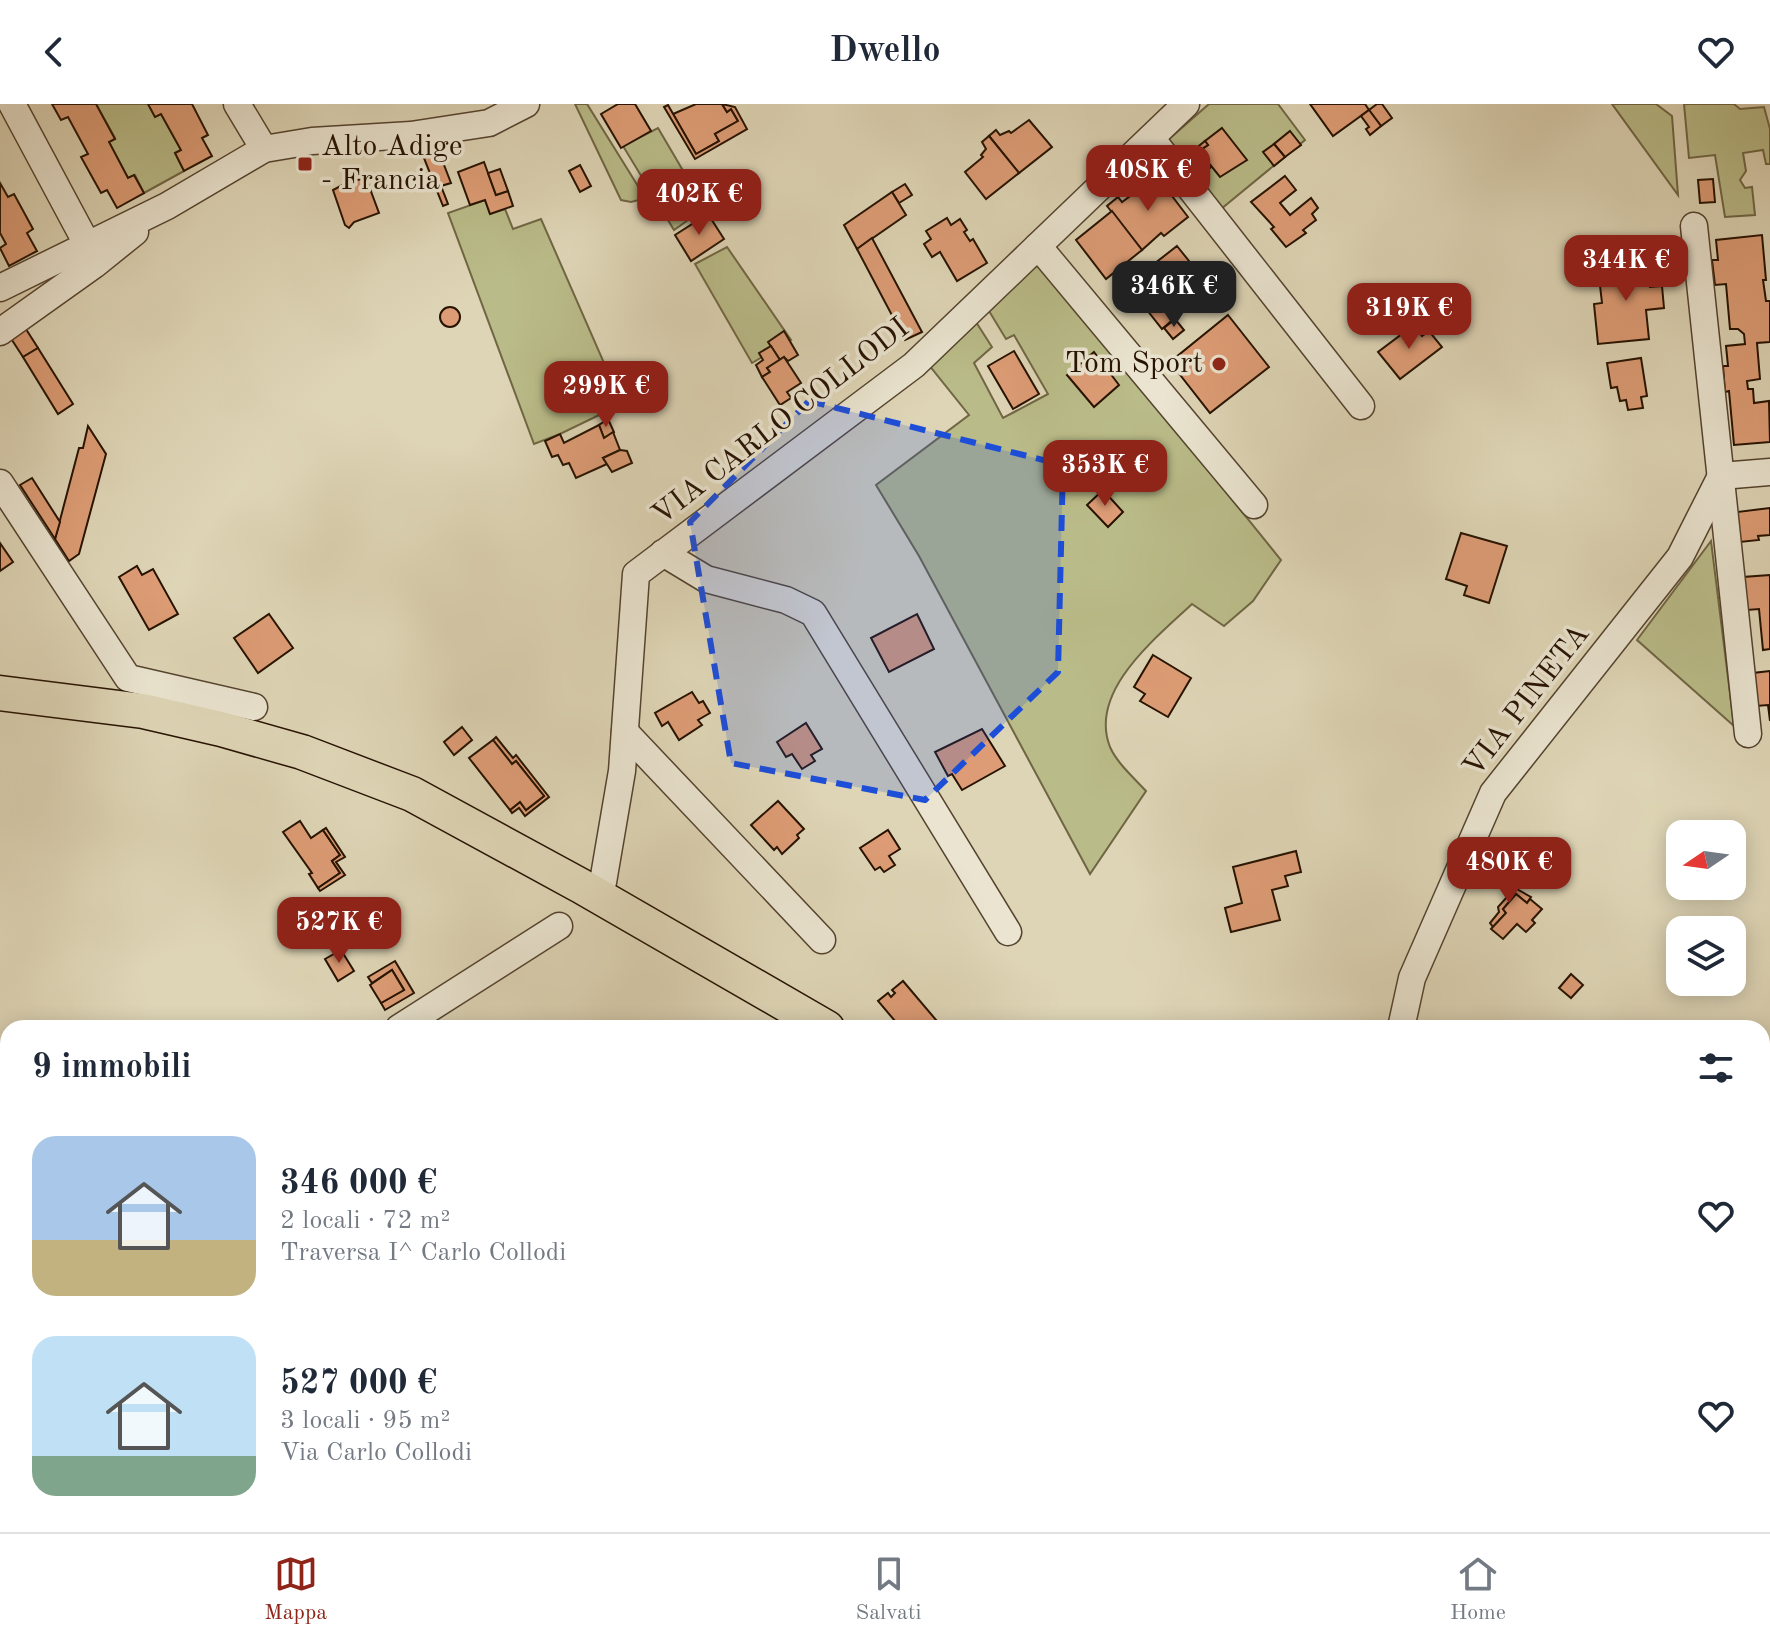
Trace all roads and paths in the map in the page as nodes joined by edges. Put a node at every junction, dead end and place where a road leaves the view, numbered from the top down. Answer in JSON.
{"nodes":[{"id":1,"x":12,"y":104,"type":"edge"},
{"id":2,"x":237,"y":104,"type":"edge"},
{"id":3,"x":526,"y":104,"type":"edge"},
{"id":4,"x":1186,"y":104,"type":"edge"},
{"id":5,"x":1151,"y":138,"type":"junction"},
{"id":6,"x":264,"y":149,"type":"junction"},
{"id":7,"x":167,"y":206,"type":"junction"},
{"id":8,"x":1694,"y":226,"type":"dead end"},
{"id":9,"x":87,"y":244,"type":"junction"},
{"id":10,"x":1038,"y":246,"type":"junction"},
{"id":11,"x":0,"y":288,"type":"edge"},
{"id":12,"x":0,"y":332,"type":"edge"},
{"id":13,"x":1361,"y":406,"type":"dead end"},
{"id":14,"x":1770,"y":472,"type":"edge"},
{"id":15,"x":1721,"y":476,"type":"junction"},
{"id":16,"x":0,"y":483,"type":"edge"},
{"id":17,"x":1254,"y":505,"type":"dead end"},
{"id":18,"x":663,"y":553,"type":"junction"},
{"id":19,"x":0,"y":693,"type":"edge"},
{"id":20,"x":254,"y":707,"type":"dead end"},
{"id":21,"x":625,"y":732,"type":"junction"},
{"id":22,"x":1748,"y":734,"type":"dead end"},
{"id":23,"x":603,"y":882,"type":"dead end"},
{"id":24,"x":559,"y":926,"type":"dead end"},
{"id":25,"x":1008,"y":932,"type":"dead end"},
{"id":26,"x":822,"y":940,"type":"dead end"},
{"id":27,"x":412,"y":1020,"type":"edge"},
{"id":28,"x":813,"y":1020,"type":"edge"},
{"id":29,"x":1403,"y":1020,"type":"edge"}],
"edges":[{"from":1,"to":9,"type":"street"},
{"from":2,"to":6,"type":"street"},
{"from":3,"to":6,"type":"street"},
{"from":4,"to":5,"type":"street","name":"VIA CARLO COLLODI"},
{"from":5,"to":10,"type":"street","name":"VIA CARLO COLLODI"},
{"from":5,"to":13,"type":"street"},
{"from":6,"to":7,"type":"street"},
{"from":7,"to":9,"type":"street"},
{"from":7,"to":12,"type":"street"},
{"from":8,"to":15,"type":"street"},
{"from":9,"to":11,"type":"street"},
{"from":10,"to":17,"type":"street"},
{"from":10,"to":18,"type":"street","name":"VIA CARLO COLLODI"},
{"from":14,"to":15,"type":"street"},
{"from":15,"to":22,"type":"street"},
{"from":15,"to":29,"type":"street","name":"VIA PINETA"},
{"from":16,"to":20,"type":"street"},
{"from":18,"to":21,"type":"street","name":"VIA CARLO COLLODI"},
{"from":18,"to":25,"type":"street"},
{"from":19,"to":28,"type":"main road"},
{"from":21,"to":23,"type":"street","name":"VIA CARLO COLLODI"},
{"from":21,"to":26,"type":"street"},
{"from":24,"to":27,"type":"street"}]}
